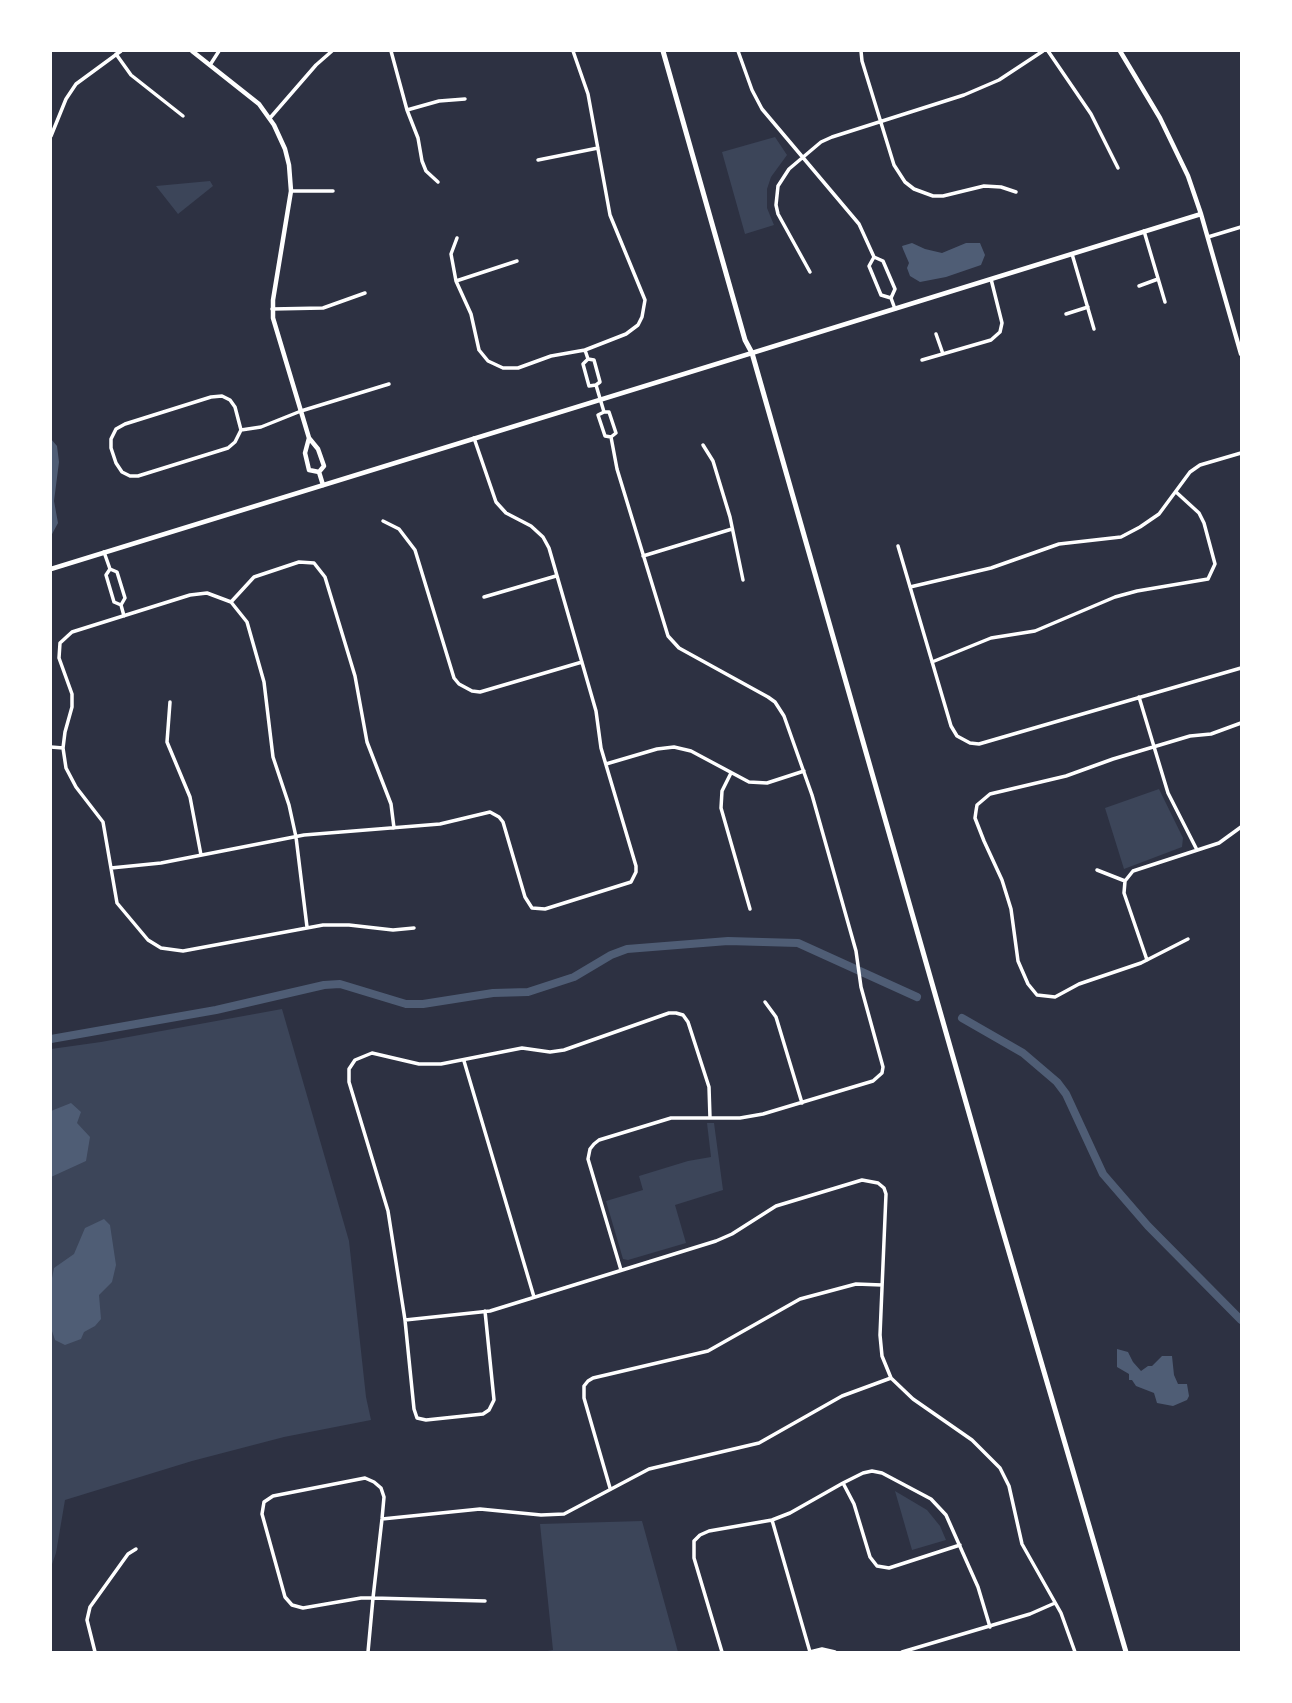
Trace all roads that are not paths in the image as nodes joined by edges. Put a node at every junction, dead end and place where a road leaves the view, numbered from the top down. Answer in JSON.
{"nodes":[{"id":1,"x":121,"y":51,"type":"edge"},
{"id":2,"x":192,"y":51,"type":"edge"},
{"id":3,"x":219,"y":51,"type":"edge"},
{"id":4,"x":332,"y":51,"type":"edge"},
{"id":5,"x":391,"y":51,"type":"edge"},
{"id":6,"x":573,"y":51,"type":"edge"},
{"id":7,"x":663,"y":51,"type":"edge"},
{"id":8,"x":738,"y":51,"type":"edge"},
{"id":9,"x":862,"y":51,"type":"edge"},
{"id":10,"x":1045,"y":51,"type":"edge"},
{"id":11,"x":1120,"y":51,"type":"edge"},
{"id":12,"x":116,"y":54,"type":"junction"},
{"id":13,"x":211,"y":65,"type":"junction"},
{"id":14,"x":465,"y":99,"type":"dead end"},
{"id":15,"x":407,"y":110,"type":"junction"},
{"id":16,"x":183,"y":117,"type":"dead end"},
{"id":17,"x":270,"y":118,"type":"junction"},
{"id":18,"x":881,"y":121,"type":"junction"},
{"id":19,"x":51,"y":136,"type":"edge"},
{"id":20,"x":598,"y":148,"type":"junction"},
{"id":21,"x":803,"y":157,"type":"junction"},
{"id":22,"x":538,"y":160,"type":"dead end"},
{"id":23,"x":1118,"y":168,"type":"dead end"},
{"id":24,"x":438,"y":182,"type":"dead end"},
{"id":25,"x":291,"y":191,"type":"junction"},
{"id":26,"x":332,"y":191,"type":"dead end"},
{"id":27,"x":1016,"y":192,"type":"dead end"},
{"id":28,"x":1201,"y":214,"type":"junction"},
{"id":29,"x":1241,"y":227,"type":"edge"},
{"id":30,"x":1144,"y":232,"type":"junction"},
{"id":31,"x":1208,"y":237,"type":"junction"},
{"id":32,"x":457,"y":238,"type":"dead end"},
{"id":33,"x":1072,"y":254,"type":"junction"},
{"id":34,"x":874,"y":257,"type":"junction"},
{"id":35,"x":517,"y":261,"type":"dead end"},
{"id":36,"x":810,"y":272,"type":"dead end"},
{"id":37,"x":990,"y":279,"type":"junction"},
{"id":38,"x":1158,"y":279,"type":"junction"},
{"id":39,"x":456,"y":281,"type":"junction"},
{"id":40,"x":1139,"y":286,"type":"dead end"},
{"id":41,"x":365,"y":293,"type":"dead end"},
{"id":42,"x":891,"y":298,"type":"junction"},
{"id":43,"x":1165,"y":302,"type":"dead end"},
{"id":44,"x":1088,"y":307,"type":"junction"},
{"id":45,"x":272,"y":309,"type":"junction"},
{"id":46,"x":895,"y":309,"type":"junction"},
{"id":47,"x":1066,"y":314,"type":"dead end"},
{"id":48,"x":1094,"y":329,"type":"dead end"},
{"id":49,"x":936,"y":334,"type":"dead end"},
{"id":50,"x":585,"y":349,"type":"junction"},
{"id":51,"x":752,"y":353,"type":"junction"},
{"id":52,"x":943,"y":354,"type":"junction"},
{"id":53,"x":1241,"y":354,"type":"edge"},
{"id":54,"x":588,"y":359,"type":"junction"},
{"id":55,"x":922,"y":360,"type":"dead end"},
{"id":56,"x":389,"y":384,"type":"dead end"},
{"id":57,"x":596,"y":385,"type":"junction"},
{"id":58,"x":600,"y":400,"type":"junction"},
{"id":59,"x":301,"y":411,"type":"junction"},
{"id":60,"x":604,"y":412,"type":"junction"},
{"id":61,"x":241,"y":430,"type":"junction"},
{"id":62,"x":611,"y":437,"type":"junction"},
{"id":63,"x":309,"y":438,"type":"junction"},
{"id":64,"x":474,"y":439,"type":"junction"},
{"id":65,"x":703,"y":445,"type":"dead end"},
{"id":66,"x":1241,"y":453,"type":"edge"},
{"id":67,"x":319,"y":472,"type":"junction"},
{"id":68,"x":323,"y":485,"type":"junction"},
{"id":69,"x":1176,"y":492,"type":"junction"},
{"id":70,"x":383,"y":521,"type":"dead end"},
{"id":71,"x":733,"y":529,"type":"junction"},
{"id":72,"x":898,"y":546,"type":"dead end"},
{"id":73,"x":104,"y":552,"type":"junction"},
{"id":74,"x":643,"y":556,"type":"junction"},
{"id":75,"x":51,"y":569,"type":"edge"},
{"id":76,"x":110,"y":569,"type":"junction"},
{"id":77,"x":557,"y":576,"type":"junction"},
{"id":78,"x":743,"y":580,"type":"dead end"},
{"id":79,"x":910,"y":587,"type":"junction"},
{"id":80,"x":484,"y":597,"type":"dead end"},
{"id":81,"x":231,"y":602,"type":"junction"},
{"id":82,"x":121,"y":605,"type":"junction"},
{"id":83,"x":124,"y":616,"type":"junction"},
{"id":84,"x":582,"y":662,"type":"junction"},
{"id":85,"x":932,"y":662,"type":"junction"},
{"id":86,"x":1241,"y":668,"type":"edge"},
{"id":87,"x":1139,"y":697,"type":"junction"},
{"id":88,"x":170,"y":702,"type":"dead end"},
{"id":89,"x":1241,"y":723,"type":"edge"},
{"id":90,"x":1154,"y":746,"type":"junction"},
{"id":91,"x":51,"y":747,"type":"edge"},
{"id":92,"x":63,"y":748,"type":"junction"},
{"id":93,"x":606,"y":764,"type":"junction"},
{"id":94,"x":804,"y":771,"type":"junction"},
{"id":95,"x":731,"y":773,"type":"junction"},
{"id":96,"x":1241,"y":827,"type":"edge"},
{"id":97,"x":394,"y":828,"type":"junction"},
{"id":98,"x":296,"y":837,"type":"junction"},
{"id":99,"x":1197,"y":850,"type":"junction"},
{"id":100,"x":201,"y":855,"type":"junction"},
{"id":101,"x":111,"y":868,"type":"junction"},
{"id":102,"x":1097,"y":870,"type":"dead end"},
{"id":103,"x":1125,"y":881,"type":"junction"},
{"id":104,"x":750,"y":909,"type":"dead end"},
{"id":105,"x":307,"y":927,"type":"junction"},
{"id":106,"x":414,"y":928,"type":"dead end"},
{"id":107,"x":1188,"y":939,"type":"dead end"},
{"id":108,"x":1146,"y":960,"type":"junction"},
{"id":109,"x":765,"y":1002,"type":"dead end"},
{"id":110,"x":463,"y":1060,"type":"junction"},
{"id":111,"x":802,"y":1103,"type":"junction"},
{"id":112,"x":709,"y":1118,"type":"junction"},
{"id":113,"x":621,"y":1270,"type":"junction"},
{"id":114,"x":882,"y":1285,"type":"junction"},
{"id":115,"x":534,"y":1297,"type":"junction"},
{"id":116,"x":485,"y":1311,"type":"junction"},
{"id":117,"x":405,"y":1321,"type":"junction"},
{"id":118,"x":891,"y":1378,"type":"junction"},
{"id":119,"x":843,"y":1483,"type":"junction"},
{"id":120,"x":610,"y":1488,"type":"junction"},
{"id":121,"x":382,"y":1520,"type":"junction"},
{"id":122,"x":772,"y":1520,"type":"junction"},
{"id":123,"x":960,"y":1545,"type":"junction"},
{"id":124,"x":136,"y":1549,"type":"dead end"},
{"id":125,"x":373,"y":1598,"type":"junction"},
{"id":126,"x":485,"y":1601,"type":"dead end"},
{"id":127,"x":1055,"y":1602,"type":"junction"},
{"id":128,"x":990,"y":1627,"type":"junction"},
{"id":129,"x":95,"y":1652,"type":"edge"},
{"id":130,"x":368,"y":1652,"type":"edge"},
{"id":131,"x":722,"y":1652,"type":"edge"},
{"id":132,"x":809,"y":1652,"type":"edge"},
{"id":133,"x":835,"y":1652,"type":"edge"},
{"id":134,"x":902,"y":1652,"type":"edge"},
{"id":135,"x":1075,"y":1652,"type":"edge"},
{"id":136,"x":1126,"y":1652,"type":"edge"}],
"edges":[{"from":1,"to":12,"type":"street"},
{"from":2,"to":13,"type":"street"},
{"from":3,"to":13,"type":"street"},
{"from":4,"to":17,"type":"street"},
{"from":5,"to":15,"type":"street"},
{"from":6,"to":20,"type":"street"},
{"from":7,"to":51,"type":"highway"},
{"from":8,"to":21,"type":"street"},
{"from":9,"to":18,"type":"street"},
{"from":10,"to":18,"type":"street"},
{"from":10,"to":23,"type":"street"},
{"from":11,"to":28,"type":"street"},
{"from":12,"to":16,"type":"street"},
{"from":12,"to":19,"type":"street"},
{"from":13,"to":17,"type":"street"},
{"from":14,"to":15,"type":"street"},
{"from":15,"to":24,"type":"street"},
{"from":17,"to":25,"type":"street"},
{"from":18,"to":21,"type":"street"},
{"from":18,"to":27,"type":"street"},
{"from":20,"to":22,"type":"street"},
{"from":20,"to":50,"type":"street"},
{"from":21,"to":34,"type":"street"},
{"from":21,"to":36,"type":"street"},
{"from":25,"to":26,"type":"street"},
{"from":25,"to":45,"type":"street"},
{"from":28,"to":30,"type":"street"},
{"from":28,"to":31,"type":"street"},
{"from":29,"to":31,"type":"street"},
{"from":30,"to":33,"type":"street"},
{"from":30,"to":38,"type":"street"},
{"from":31,"to":53,"type":"street"},
{"from":32,"to":39,"type":"street"},
{"from":33,"to":37,"type":"street"},
{"from":33,"to":44,"type":"street"},
{"from":34,"to":42,"type":"street"},
{"from":34,"to":42,"type":"street"},
{"from":35,"to":39,"type":"street"},
{"from":37,"to":46,"type":"street"},
{"from":37,"to":52,"type":"street"},
{"from":38,"to":40,"type":"street"},
{"from":38,"to":43,"type":"street"},
{"from":39,"to":50,"type":"street"},
{"from":41,"to":45,"type":"street"},
{"from":42,"to":46,"type":"street"},
{"from":44,"to":47,"type":"street"},
{"from":44,"to":48,"type":"street"},
{"from":45,"to":59,"type":"street"},
{"from":46,"to":51,"type":"street"},
{"from":49,"to":52,"type":"street"},
{"from":50,"to":54,"type":"street"},
{"from":51,"to":58,"type":"street"},
{"from":51,"to":136,"type":"highway"},
{"from":52,"to":55,"type":"street"},
{"from":54,"to":57,"type":"street"},
{"from":54,"to":57,"type":"street"},
{"from":56,"to":59,"type":"street"},
{"from":57,"to":58,"type":"street"},
{"from":58,"to":60,"type":"street"},
{"from":58,"to":64,"type":"street"},
{"from":59,"to":61,"type":"street"},
{"from":59,"to":63,"type":"street"},
{"from":60,"to":62,"type":"street"},
{"from":60,"to":62,"type":"street"},
{"from":61,"to":61,"type":"street"},
{"from":62,"to":74,"type":"street"},
{"from":63,"to":67,"type":"street"},
{"from":63,"to":67,"type":"street"},
{"from":64,"to":68,"type":"street"},
{"from":64,"to":77,"type":"street"},
{"from":65,"to":71,"type":"street"},
{"from":66,"to":69,"type":"street"},
{"from":67,"to":68,"type":"street"},
{"from":68,"to":73,"type":"street"},
{"from":69,"to":79,"type":"street"},
{"from":69,"to":85,"type":"street"},
{"from":70,"to":84,"type":"street"},
{"from":71,"to":74,"type":"street"},
{"from":71,"to":78,"type":"street"},
{"from":72,"to":79,"type":"street"},
{"from":73,"to":75,"type":"street"},
{"from":73,"to":76,"type":"street"},
{"from":74,"to":94,"type":"street"},
{"from":76,"to":82,"type":"street"},
{"from":76,"to":82,"type":"street"},
{"from":77,"to":80,"type":"street"},
{"from":77,"to":84,"type":"street"},
{"from":79,"to":85,"type":"street"},
{"from":81,"to":83,"type":"street"},
{"from":81,"to":97,"type":"street"},
{"from":81,"to":98,"type":"street"},
{"from":82,"to":83,"type":"street"},
{"from":83,"to":92,"type":"street"},
{"from":84,"to":93,"type":"street"},
{"from":85,"to":87,"type":"street"},
{"from":86,"to":87,"type":"street"},
{"from":87,"to":90,"type":"street"},
{"from":88,"to":100,"type":"street"},
{"from":89,"to":90,"type":"street"},
{"from":90,"to":99,"type":"street"},
{"from":90,"to":108,"type":"street"},
{"from":91,"to":92,"type":"street"},
{"from":92,"to":101,"type":"street"},
{"from":93,"to":95,"type":"street"},
{"from":93,"to":97,"type":"street"},
{"from":94,"to":95,"type":"street"},
{"from":94,"to":111,"type":"street"},
{"from":95,"to":104,"type":"street"},
{"from":96,"to":99,"type":"street"},
{"from":97,"to":98,"type":"street"},
{"from":98,"to":100,"type":"street"},
{"from":98,"to":105,"type":"street"},
{"from":99,"to":103,"type":"street"},
{"from":100,"to":101,"type":"street"},
{"from":101,"to":105,"type":"street"},
{"from":102,"to":103,"type":"street"},
{"from":103,"to":108,"type":"street"},
{"from":105,"to":106,"type":"street"},
{"from":107,"to":108,"type":"street"},
{"from":109,"to":111,"type":"street"},
{"from":110,"to":112,"type":"street"},
{"from":110,"to":115,"type":"street"},
{"from":110,"to":117,"type":"street"},
{"from":111,"to":112,"type":"street"},
{"from":112,"to":113,"type":"street"},
{"from":113,"to":114,"type":"street"},
{"from":113,"to":115,"type":"street"},
{"from":114,"to":118,"type":"street"},
{"from":114,"to":120,"type":"street"},
{"from":115,"to":116,"type":"street"},
{"from":116,"to":117,"type":"street"},
{"from":116,"to":117,"type":"street"},
{"from":118,"to":120,"type":"street"},
{"from":118,"to":127,"type":"street"},
{"from":119,"to":122,"type":"street"},
{"from":119,"to":123,"type":"street"},
{"from":119,"to":123,"type":"street"},
{"from":120,"to":121,"type":"street"},
{"from":121,"to":125,"type":"street"},
{"from":121,"to":125,"type":"street"},
{"from":122,"to":131,"type":"street"},
{"from":122,"to":132,"type":"street"},
{"from":123,"to":128,"type":"street"},
{"from":124,"to":129,"type":"street"},
{"from":125,"to":126,"type":"street"},
{"from":125,"to":130,"type":"street"},
{"from":127,"to":128,"type":"street"},
{"from":127,"to":135,"type":"street"},
{"from":128,"to":134,"type":"street"},
{"from":132,"to":133,"type":"street"}]}
